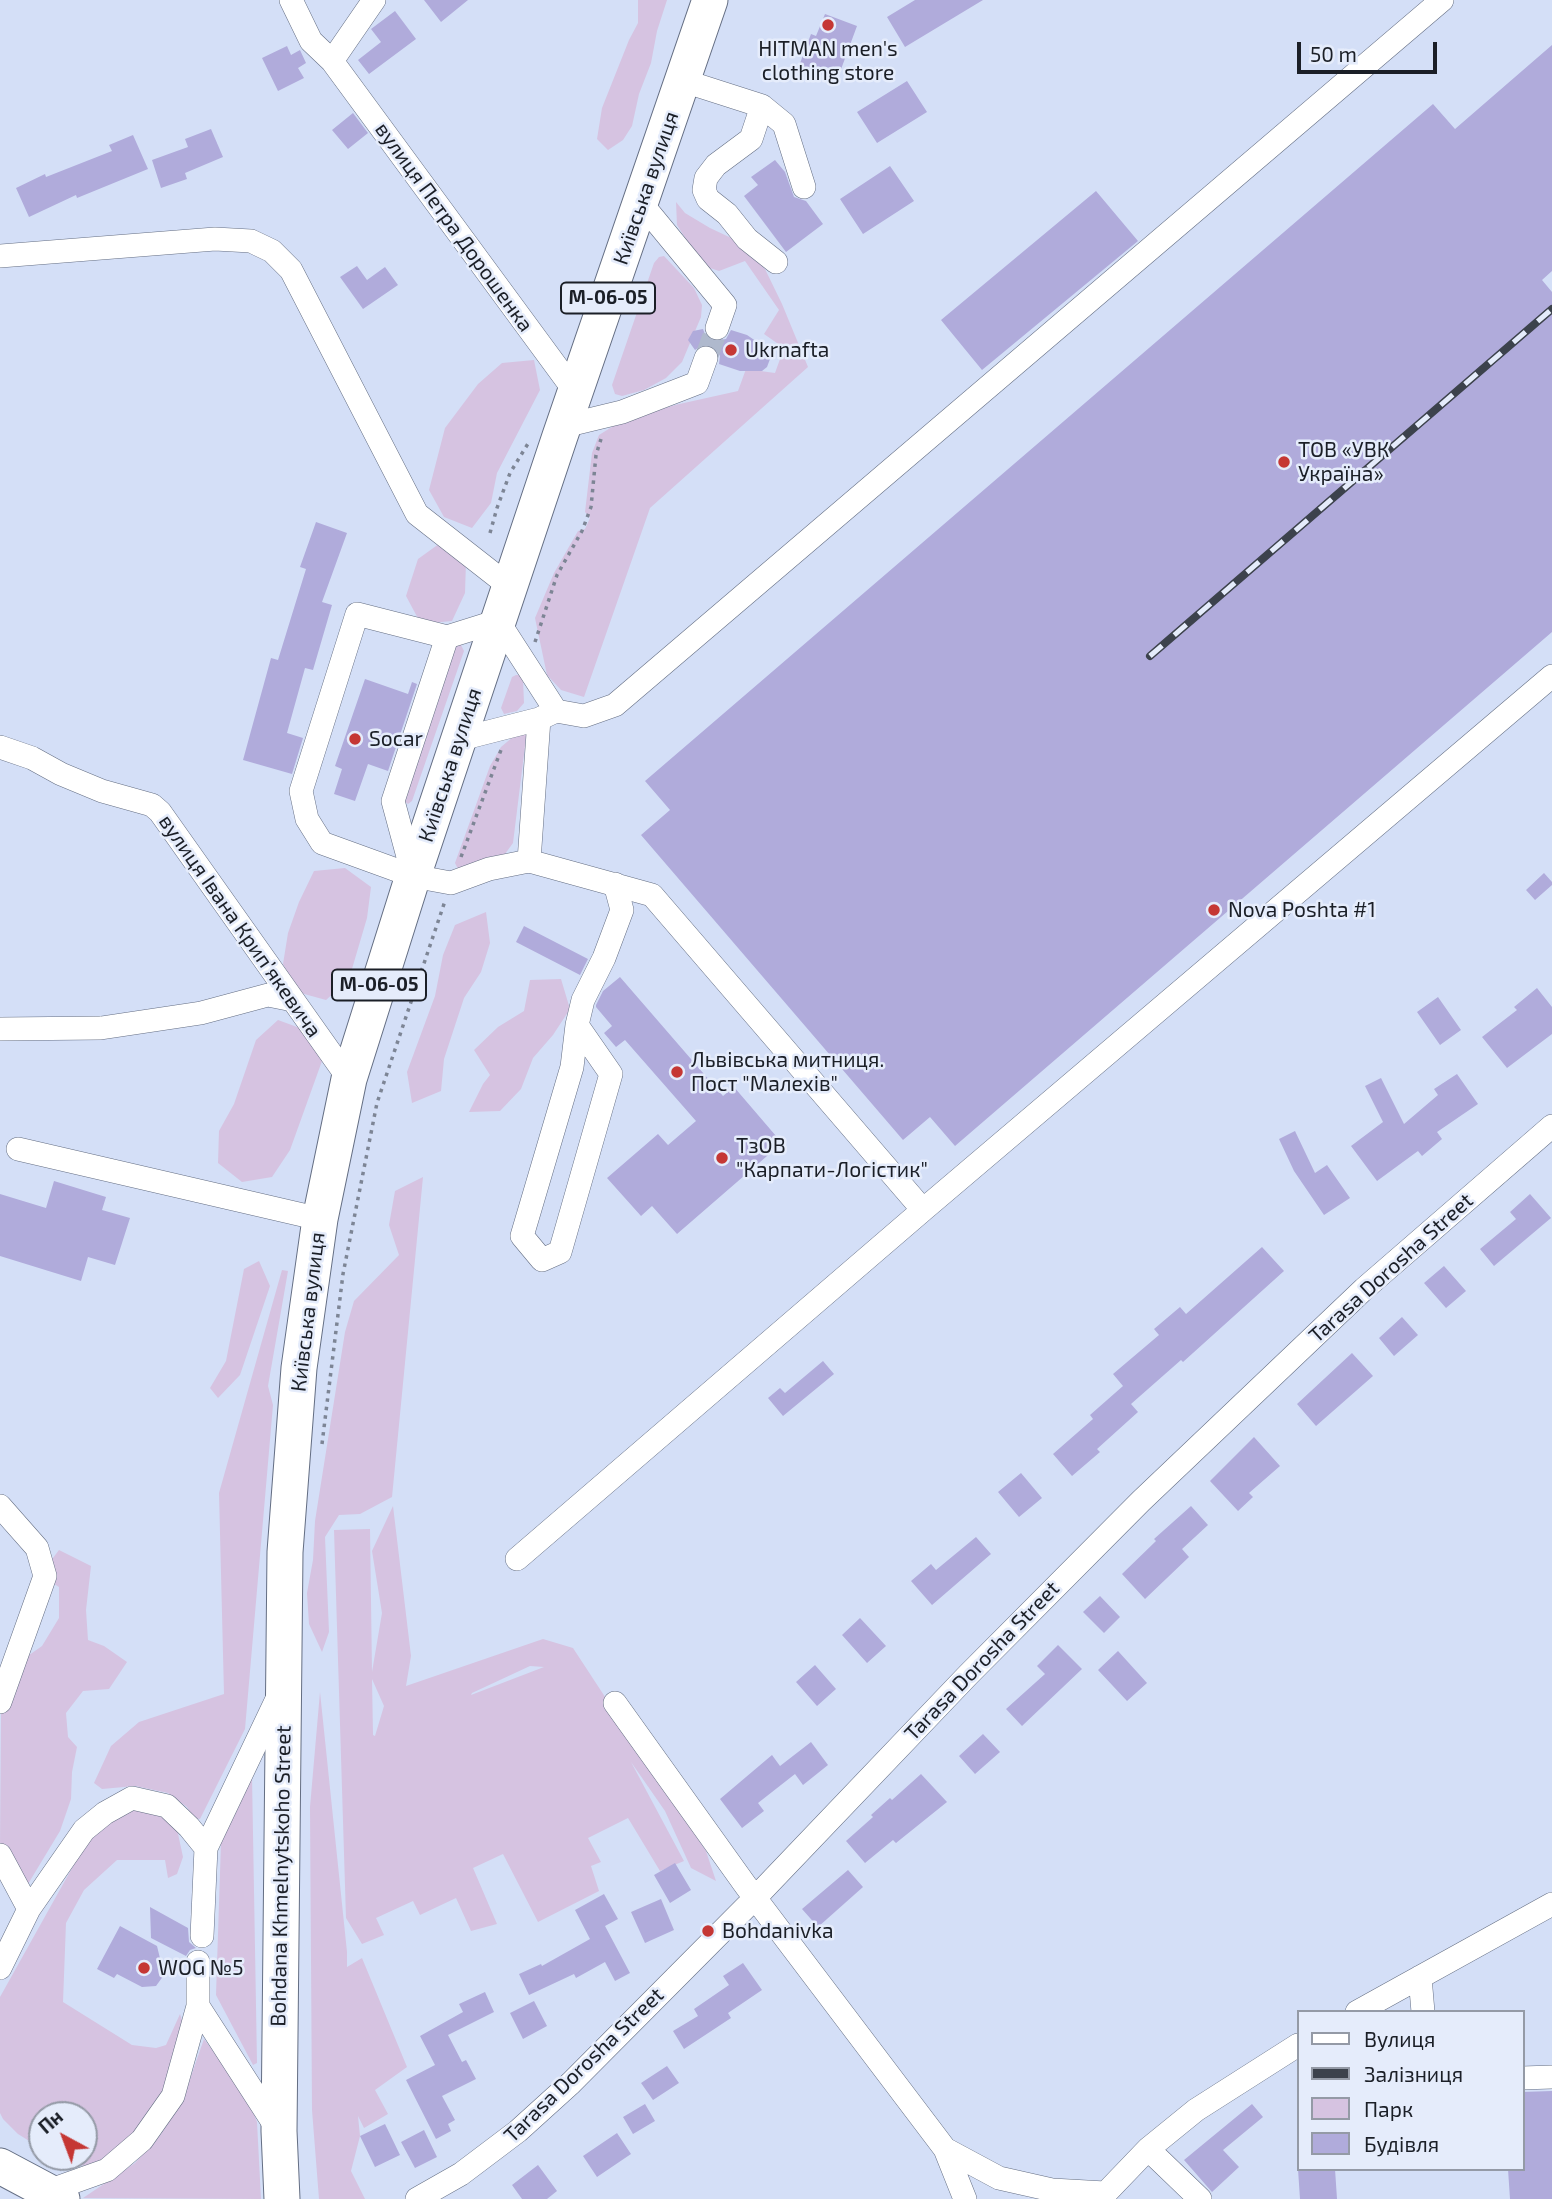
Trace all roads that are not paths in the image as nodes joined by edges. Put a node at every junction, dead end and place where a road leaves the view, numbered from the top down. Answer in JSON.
{"nodes":[{"id":1,"x":291,"y":0,"type":"edge"},
{"id":2,"x":374,"y":0,"type":"edge"},
{"id":3,"x":710,"y":0,"type":"edge"},
{"id":4,"x":1442,"y":0,"type":"edge"},
{"id":5,"x":332,"y":61,"type":"junction"},
{"id":6,"x":684,"y":81,"type":"junction"},
{"id":7,"x":762,"y":106,"type":"junction"},
{"id":8,"x":804,"y":187,"type":"dead end"},
{"id":9,"x":641,"y":203,"type":"junction"},
{"id":10,"x":0,"y":256,"type":"edge"},
{"id":11,"x":776,"y":262,"type":"dead end"},
{"id":12,"x":717,"y":328,"type":"tunnel mouth"},
{"id":13,"x":706,"y":358,"type":"tunnel mouth"},
{"id":14,"x":576,"y":393,"type":"junction"},
{"id":15,"x":548,"y":430,"type":"junction"},
{"id":16,"x":509,"y":586,"type":"junction"},
{"id":17,"x":498,"y":621,"type":"junction"},
{"id":18,"x":447,"y":637,"type":"junction"},
{"id":19,"x":1552,"y":677,"type":"edge"},
{"id":20,"x":547,"y":715,"type":"junction"},
{"id":21,"x":457,"y":740,"type":"junction"},
{"id":22,"x":0,"y":747,"type":"edge"},
{"id":23,"x":529,"y":861,"type":"junction"},
{"id":24,"x":413,"y":876,"type":"junction"},
{"id":25,"x":615,"y":884,"type":"junction"},
{"id":26,"x":293,"y":1000,"type":"junction"},
{"id":27,"x":578,"y":1025,"type":"junction"},
{"id":28,"x":0,"y":1029,"type":"edge"},
{"id":29,"x":349,"y":1079,"type":"junction"},
{"id":30,"x":1552,"y":1126,"type":"edge"},
{"id":31,"x":18,"y":1149,"type":"dead end"},
{"id":32,"x":923,"y":1210,"type":"junction"},
{"id":33,"x":320,"y":1219,"type":"junction"},
{"id":34,"x":0,"y":1506,"type":"edge"},
{"id":35,"x":285,"y":1552,"type":"joint"},
{"id":36,"x":517,"y":1559,"type":"dead end"},
{"id":37,"x":284,"y":1684,"type":"junction"},
{"id":38,"x":0,"y":1702,"type":"edge"},
{"id":39,"x":615,"y":1703,"type":"dead end"},
{"id":40,"x":206,"y":1848,"type":"junction"},
{"id":41,"x":0,"y":1855,"type":"edge"},
{"id":42,"x":755,"y":1898,"type":"junction"},
{"id":43,"x":1552,"y":1904,"type":"edge"},
{"id":44,"x":29,"y":1909,"type":"junction"},
{"id":45,"x":202,"y":1936,"type":"dead end"},
{"id":46,"x":198,"y":1962,"type":"dead end"},
{"id":47,"x":0,"y":1968,"type":"edge"},
{"id":48,"x":1420,"y":1977,"type":"junction"},
{"id":49,"x":198,"y":2006,"type":"junction"},
{"id":50,"x":1361,"y":2010,"type":"edge"},
{"id":51,"x":1423,"y":2010,"type":"edge"},
{"id":52,"x":1296,"y":2046,"type":"edge"},
{"id":53,"x":1552,"y":2077,"type":"edge"},
{"id":54,"x":1524,"y":2078,"type":"edge"},
{"id":55,"x":279,"y":2131,"type":"junction"},
{"id":56,"x":945,"y":2149,"type":"junction"},
{"id":57,"x":1148,"y":2149,"type":"junction"},
{"id":58,"x":0,"y":2166,"type":"edge"},
{"id":59,"x":0,"y":2193,"type":"edge"},
{"id":60,"x":55,"y":2195,"type":"edge"},
{"id":61,"x":1102,"y":2196,"type":"edge"},
{"id":62,"x":8,"y":2199,"type":"edge"},
{"id":63,"x":282,"y":2199,"type":"edge"},
{"id":64,"x":417,"y":2199,"type":"edge"},
{"id":65,"x":965,"y":2199,"type":"edge"},
{"id":66,"x":1200,"y":2199,"type":"edge"}],
"edges":[{"from":1,"to":5,"type":"street","name":"вулиця Петра Дорошенка"},
{"from":2,"to":5,"type":"street"},
{"from":3,"to":6,"type":"highway","name":"Київська вулиця","number":"М-06-05"},
{"from":4,"to":20,"type":"street"},
{"from":5,"to":14,"type":"street","name":"вулиця Петра Дорошенка"},
{"from":6,"to":7,"type":"street"},
{"from":6,"to":9,"type":"highway","name":"Київська вулиця","number":"М-06-05"},
{"from":7,"to":8,"type":"street"},
{"from":7,"to":11,"type":"street"},
{"from":9,"to":12,"type":"street"},
{"from":9,"to":14,"type":"highway","name":"Київська вулиця","number":"М-06-05"},
{"from":10,"to":16,"type":"street"},
{"from":13,"to":15,"type":"street"},
{"from":14,"to":15,"type":"highway","name":"Київська вулиця","number":"М-06-05"},
{"from":15,"to":16,"type":"highway","name":"Київська вулиця","number":"М-06-05"},
{"from":16,"to":17,"type":"highway","name":"Київська вулиця","number":"М-06-05"},
{"from":17,"to":18,"type":"street"},
{"from":17,"to":20,"type":"street"},
{"from":17,"to":21,"type":"highway","name":"Київська вулиця","number":"М-06-05"},
{"from":18,"to":24,"type":"street"},
{"from":18,"to":24,"type":"street"},
{"from":19,"to":32,"type":"street"},
{"from":20,"to":21,"type":"street"},
{"from":20,"to":23,"type":"street"},
{"from":21,"to":24,"type":"highway","name":"Київська вулиця","number":"М-06-05"},
{"from":22,"to":26,"type":"street","name":"вулиця Івана Крипʼякевича"},
{"from":23,"to":24,"type":"street"},
{"from":23,"to":25,"type":"street"},
{"from":24,"to":29,"type":"highway","name":"Київська вулиця","number":"М-06-05"},
{"from":25,"to":27,"type":"street"},
{"from":25,"to":32,"type":"street"},
{"from":26,"to":28,"type":"street"},
{"from":26,"to":29,"type":"street","name":"вулиця Івана Крипʼякевича"},
{"from":27,"to":27,"type":"street"},
{"from":29,"to":33,"type":"highway","name":"Київська вулиця","number":"М-06-05"},
{"from":30,"to":42,"type":"street","name":"Tarasa Dorosha Street"},
{"from":31,"to":33,"type":"street"},
{"from":32,"to":36,"type":"street"},
{"from":33,"to":35,"type":"highway","name":"Київська вулиця","number":"М-06-05"},
{"from":34,"to":38,"type":"street"},
{"from":35,"to":37,"type":"highway","name":"Bohdana Khmelnytskoho Street"},
{"from":37,"to":40,"type":"street"},
{"from":37,"to":55,"type":"highway","name":"Bohdana Khmelnytskoho Street"},
{"from":39,"to":42,"type":"street"},
{"from":40,"to":44,"type":"street"},
{"from":40,"to":45,"type":"street"},
{"from":41,"to":44,"type":"street"},
{"from":42,"to":56,"type":"street"},
{"from":42,"to":64,"type":"street","name":"Tarasa Dorosha Street"},
{"from":43,"to":48,"type":"street"},
{"from":44,"to":47,"type":"street"},
{"from":46,"to":49,"type":"street"},
{"from":48,"to":50,"type":"street"},
{"from":48,"to":51,"type":"street"},
{"from":49,"to":55,"type":"street"},
{"from":49,"to":60,"type":"street"},
{"from":52,"to":57,"type":"street"},
{"from":53,"to":54,"type":"street"},
{"from":55,"to":63,"type":"highway","name":"Bohdana Khmelnytskoho Street"},
{"from":56,"to":61,"type":"street"},
{"from":56,"to":65,"type":"street"},
{"from":57,"to":61,"type":"street"},
{"from":57,"to":66,"type":"street"},
{"from":58,"to":60,"type":"highway"},
{"from":59,"to":62,"type":"highway"}]}
